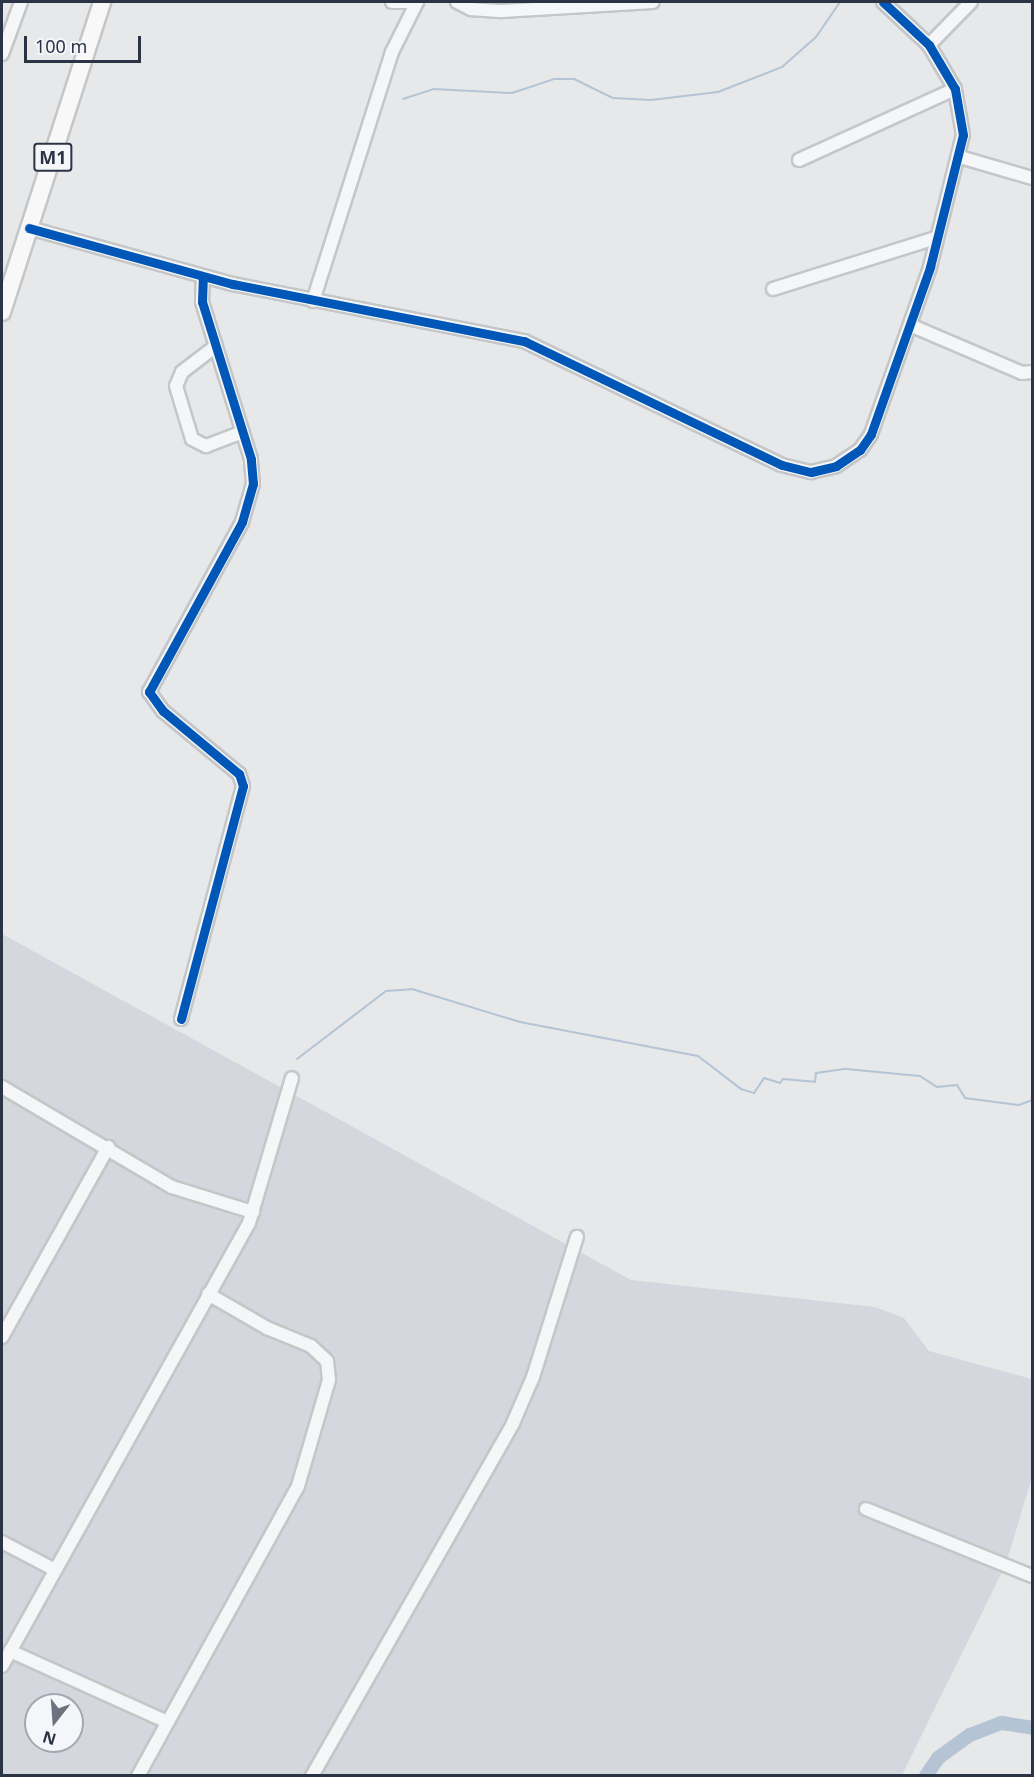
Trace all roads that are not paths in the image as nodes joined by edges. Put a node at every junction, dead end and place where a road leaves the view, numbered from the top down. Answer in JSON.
{"nodes":[{"id":1,"x":21,"y":2,"type":"edge"},
{"id":2,"x":94,"y":2,"type":"edge"},
{"id":3,"x":102,"y":2,"type":"edge"},
{"id":4,"x":392,"y":2,"type":"edge"},
{"id":5,"x":417,"y":2,"type":"edge"},
{"id":6,"x":457,"y":2,"type":"edge"},
{"id":7,"x":653,"y":2,"type":"edge"},
{"id":8,"x":883,"y":2,"type":"edge"},
{"id":9,"x":971,"y":2,"type":"edge"},
{"id":10,"x":929,"y":45,"type":"junction"},
{"id":11,"x":2,"y":54,"type":"edge"},
{"id":12,"x":955,"y":90,"type":"junction"},
{"id":13,"x":960,"y":157,"type":"junction"},
{"id":14,"x":799,"y":160,"type":"dead end"},
{"id":15,"x":1032,"y":178,"type":"edge"},
{"id":16,"x":29,"y":228,"type":"junction"},
{"id":17,"x":936,"y":238,"type":"junction"},
{"id":18,"x":203,"y":277,"type":"junction"},
{"id":19,"x":2,"y":281,"type":"edge"},
{"id":20,"x":773,"y":289,"type":"dead end"},
{"id":21,"x":313,"y":301,"type":"junction"},
{"id":22,"x":2,"y":312,"type":"edge"},
{"id":23,"x":910,"y":326,"type":"junction"},
{"id":24,"x":216,"y":346,"type":"junction"},
{"id":25,"x":1032,"y":372,"type":"edge"},
{"id":26,"x":242,"y":432,"type":"junction"},
{"id":27,"x":181,"y":1019,"type":"dead end"},
{"id":28,"x":292,"y":1078,"type":"dead end"},
{"id":29,"x":2,"y":1087,"type":"edge"},
{"id":30,"x":108,"y":1147,"type":"junction"},
{"id":31,"x":253,"y":1212,"type":"junction"},
{"id":32,"x":577,"y":1237,"type":"dead end"},
{"id":33,"x":208,"y":1294,"type":"junction"},
{"id":34,"x":2,"y":1337,"type":"edge"},
{"id":35,"x":866,"y":1509,"type":"dead end"},
{"id":36,"x":2,"y":1542,"type":"edge"},
{"id":37,"x":55,"y":1570,"type":"junction"},
{"id":38,"x":1032,"y":1576,"type":"edge"},
{"id":39,"x":10,"y":1651,"type":"junction"},
{"id":40,"x":2,"y":1666,"type":"edge"},
{"id":41,"x":167,"y":1722,"type":"junction"},
{"id":42,"x":138,"y":1776,"type":"edge"},
{"id":43,"x":312,"y":1776,"type":"edge"}],
"edges":[{"from":1,"to":11,"type":"street"},
{"from":2,"to":19,"type":"highway","number":"M1"},
{"from":3,"to":16,"type":"highway","number":"M1"},
{"from":4,"to":5,"type":"street"},
{"from":5,"to":21,"type":"street"},
{"from":6,"to":7,"type":"street"},
{"from":8,"to":10,"type":"street"},
{"from":9,"to":10,"type":"street"},
{"from":10,"to":12,"type":"street"},
{"from":12,"to":13,"type":"street"},
{"from":12,"to":14,"type":"street"},
{"from":13,"to":15,"type":"street"},
{"from":13,"to":17,"type":"street"},
{"from":16,"to":18,"type":"street"},
{"from":16,"to":22,"type":"highway","number":"M1"},
{"from":17,"to":20,"type":"street"},
{"from":17,"to":23,"type":"street"},
{"from":18,"to":21,"type":"street"},
{"from":18,"to":24,"type":"street"},
{"from":21,"to":23,"type":"street"},
{"from":23,"to":25,"type":"street"},
{"from":24,"to":26,"type":"street"},
{"from":24,"to":26,"type":"street"},
{"from":26,"to":27,"type":"street"},
{"from":28,"to":31,"type":"street"},
{"from":29,"to":30,"type":"street"},
{"from":30,"to":31,"type":"street"},
{"from":30,"to":34,"type":"street"},
{"from":31,"to":33,"type":"street"},
{"from":32,"to":43,"type":"street"},
{"from":33,"to":37,"type":"street"},
{"from":33,"to":41,"type":"street"},
{"from":35,"to":38,"type":"street"},
{"from":36,"to":37,"type":"street"},
{"from":37,"to":39,"type":"street"},
{"from":39,"to":40,"type":"street"},
{"from":39,"to":41,"type":"street"},
{"from":41,"to":42,"type":"street"}]}
